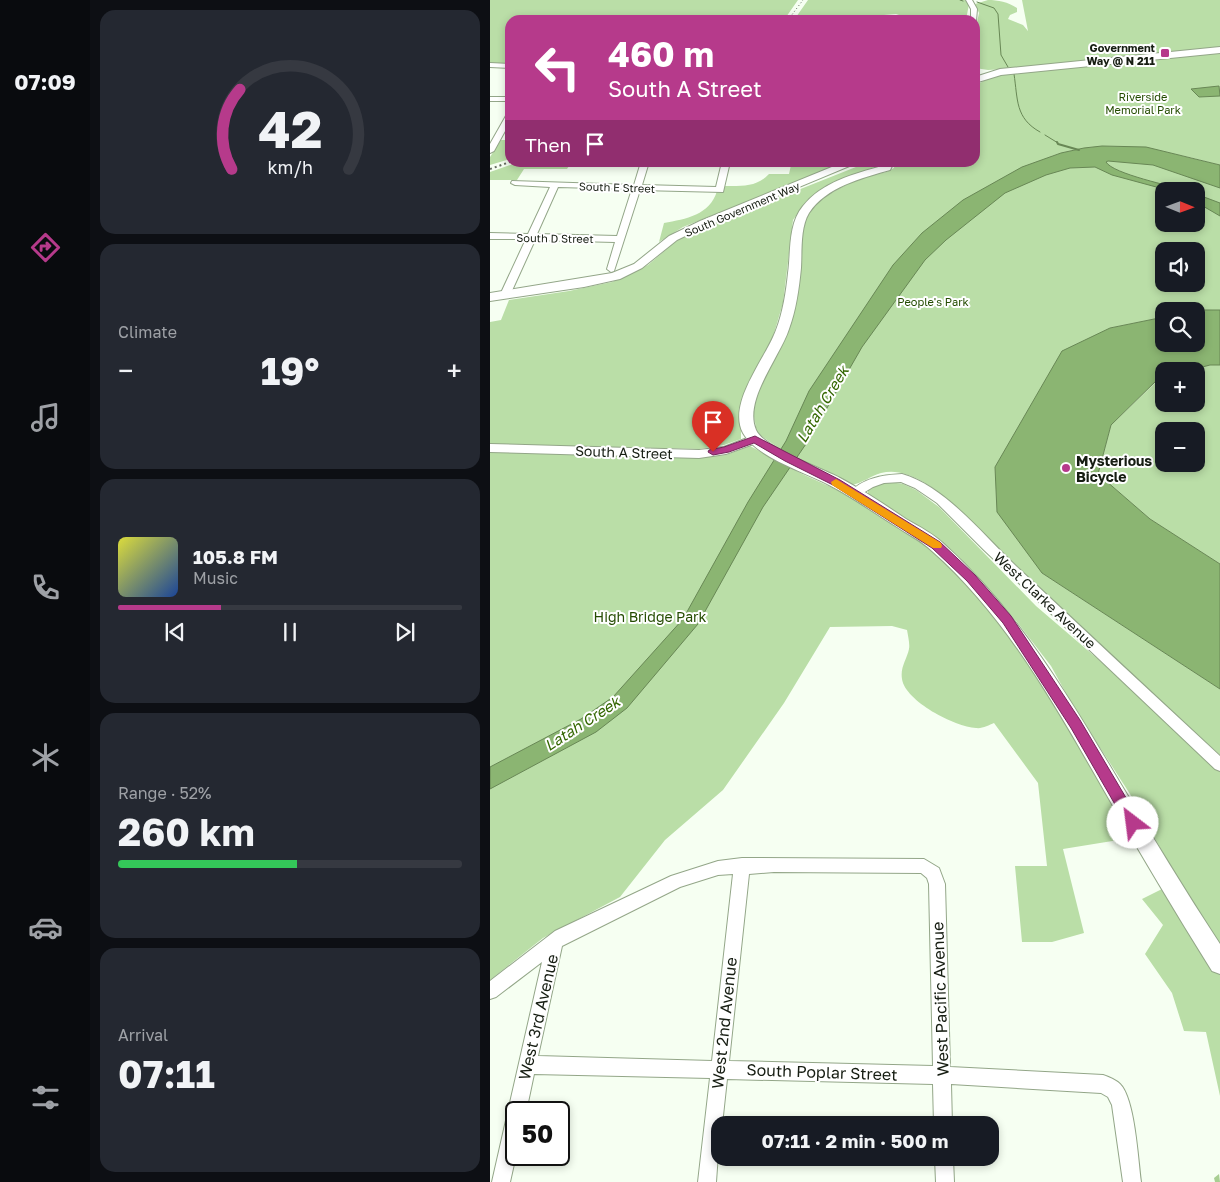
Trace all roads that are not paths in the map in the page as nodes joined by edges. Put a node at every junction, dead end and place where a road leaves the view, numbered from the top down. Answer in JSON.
{"nodes":[{"id":1,"x":969,"y":0,"type":"edge"},
{"id":2,"x":974,"y":15,"type":"edge"},
{"id":3,"x":1220,"y":50,"type":"edge"},
{"id":4,"x":490,"y":65,"type":"edge"},
{"id":5,"x":505,"y":66,"type":"edge"},
{"id":6,"x":980,"y":75,"type":"edge"},
{"id":7,"x":490,"y":99,"type":"edge"},
{"id":8,"x":505,"y":99,"type":"edge"},
{"id":9,"x":505,"y":123,"type":"edge"},
{"id":10,"x":494,"y":138,"type":"edge"},
{"id":11,"x":490,"y":151,"type":"edge"},
{"id":12,"x":643,"y":167,"type":"edge"},
{"id":13,"x":725,"y":167,"type":"edge"},
{"id":14,"x":842,"y":167,"type":"edge"},
{"id":15,"x":886,"y":167,"type":"edge"},
{"id":16,"x":515,"y":183,"type":"dead end"},
{"id":17,"x":555,"y":185,"type":"junction"},
{"id":18,"x":637,"y":188,"type":"junction"},
{"id":19,"x":490,"y":236,"type":"edge"},
{"id":20,"x":533,"y":237,"type":"junction"},
{"id":21,"x":619,"y":239,"type":"junction"},
{"id":22,"x":611,"y":268,"type":"dead end"},
{"id":23,"x":505,"y":295,"type":"junction"},
{"id":24,"x":490,"y":297,"type":"edge"},
{"id":25,"x":761,"y":443,"type":"junction"},
{"id":26,"x":490,"y":448,"type":"edge"},
{"id":27,"x":855,"y":494,"type":"junction"},
{"id":28,"x":1220,"y":765,"type":"edge"},
{"id":29,"x":742,"y":865,"type":"junction"},
{"id":30,"x":556,"y":940,"type":"junction"},
{"id":31,"x":1220,"y":963,"type":"edge"},
{"id":32,"x":490,"y":991,"type":"edge"},
{"id":33,"x":527,"y":1065,"type":"junction"},
{"id":34,"x":719,"y":1069,"type":"junction"},
{"id":35,"x":942,"y":1075,"type":"junction"},
{"id":36,"x":943,"y":1116,"type":"edge"},
{"id":37,"x":944,"y":1166,"type":"edge"},
{"id":38,"x":501,"y":1182,"type":"edge"},
{"id":39,"x":707,"y":1182,"type":"edge"},
{"id":40,"x":945,"y":1182,"type":"edge"},
{"id":41,"x":1132,"y":1182,"type":"edge"}],
"edges":[{"from":1,"to":2,"type":"street"},
{"from":3,"to":6,"type":"main road"},
{"from":4,"to":5,"type":"street"},
{"from":7,"to":8,"type":"street"},
{"from":9,"to":10,"type":"street"},
{"from":10,"to":11,"type":"street"},
{"from":12,"to":18,"type":"street"},
{"from":13,"to":18,"type":"street","name":"South E Street"},
{"from":14,"to":23,"type":"main road","name":"South Government Way"},
{"from":15,"to":25,"type":"main road"},
{"from":16,"to":17,"type":"street","name":"South E Street"},
{"from":17,"to":18,"type":"street","name":"South E Street"},
{"from":17,"to":20,"type":"street"},
{"from":18,"to":21,"type":"street"},
{"from":19,"to":20,"type":"street","name":"South D Street"},
{"from":20,"to":21,"type":"street","name":"South D Street"},
{"from":20,"to":23,"type":"street"},
{"from":21,"to":22,"type":"street"},
{"from":23,"to":24,"type":"main road","name":"South Government Way"},
{"from":25,"to":26,"type":"street","name":"South A Street"},
{"from":25,"to":27,"type":"main road"},
{"from":27,"to":28,"type":"street","name":"West Clarke Avenue"},
{"from":27,"to":31,"type":"main road"},
{"from":29,"to":30,"type":"street"},
{"from":29,"to":34,"type":"street","name":"West 2nd Avenue"},
{"from":29,"to":35,"type":"street","name":"West Pacific Avenue"},
{"from":30,"to":32,"type":"street"},
{"from":30,"to":33,"type":"street","name":"West 3rd Avenue"},
{"from":33,"to":34,"type":"street","name":"South Poplar Street"},
{"from":33,"to":38,"type":"street","name":"West 3rd Avenue"},
{"from":34,"to":35,"type":"street","name":"South Poplar Street"},
{"from":34,"to":39,"type":"street","name":"West 2nd Avenue"},
{"from":35,"to":36,"type":"street","name":"West Pacific Avenue"},
{"from":35,"to":41,"type":"street","name":"South Poplar Street"},
{"from":37,"to":40,"type":"street"}]}
